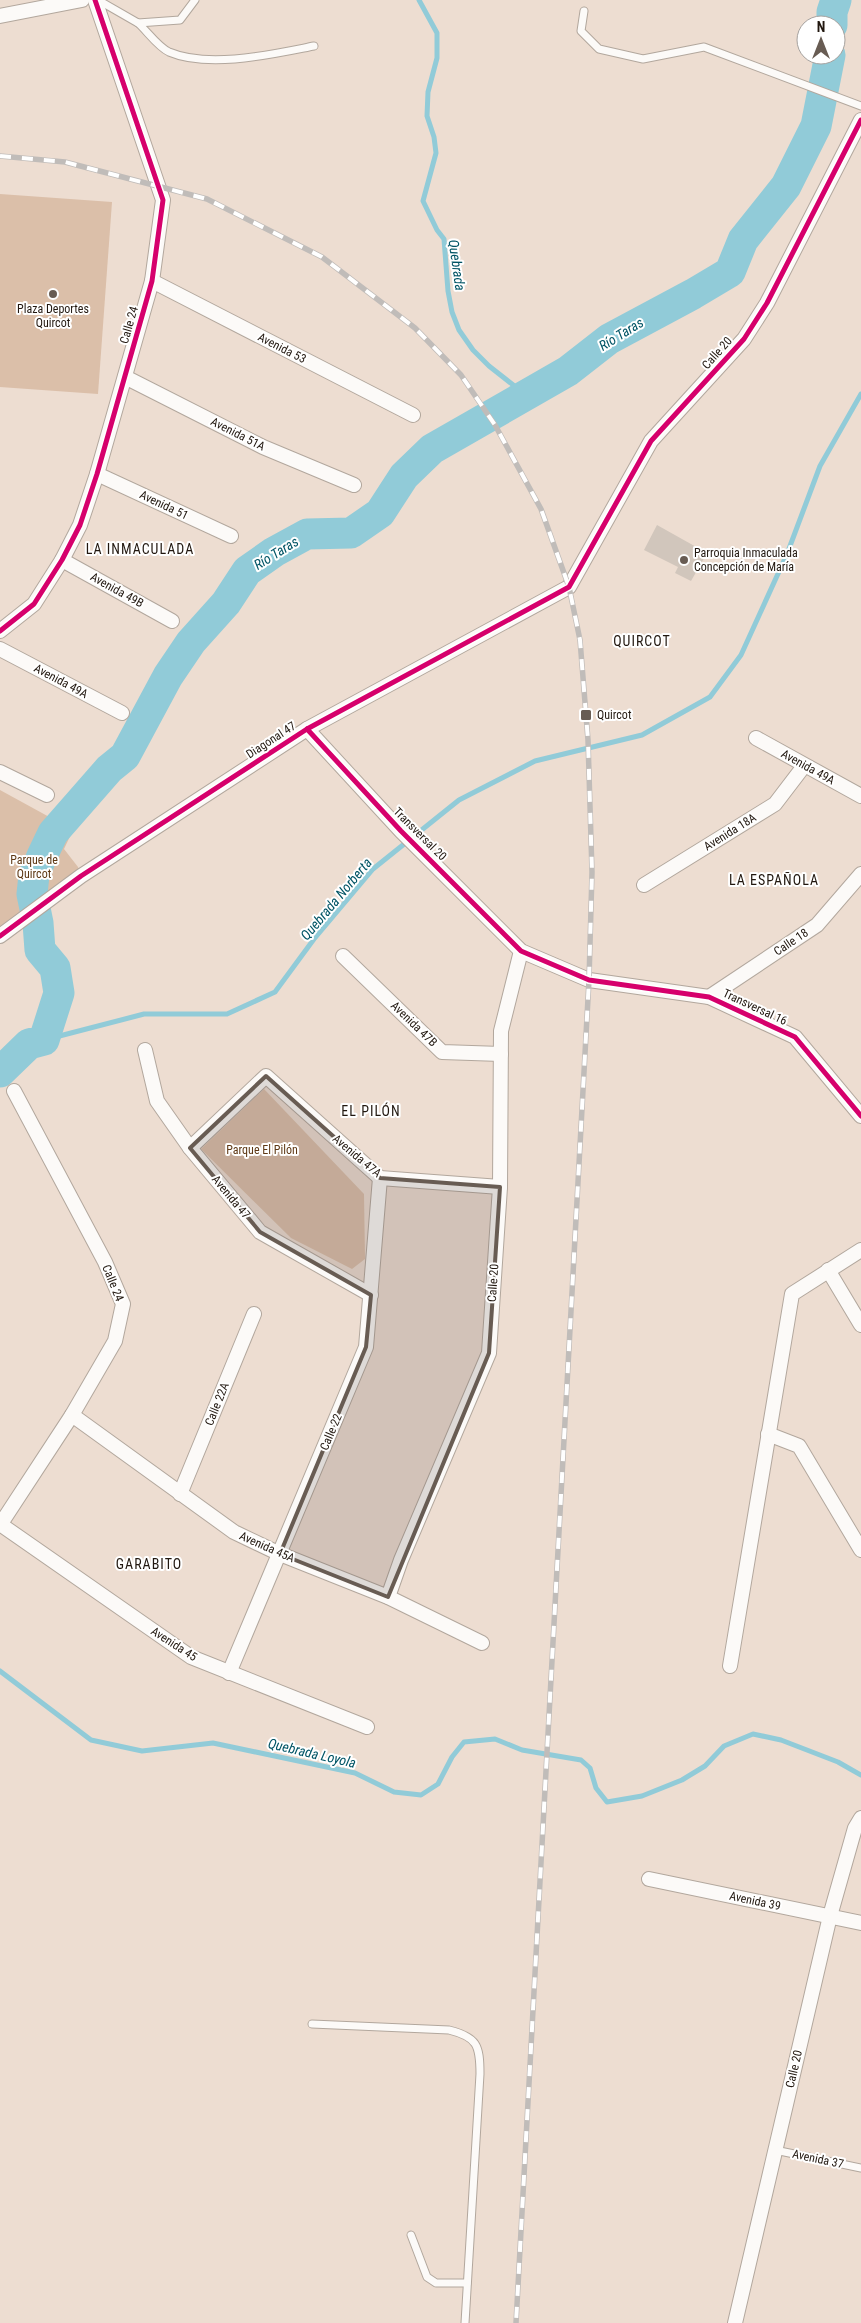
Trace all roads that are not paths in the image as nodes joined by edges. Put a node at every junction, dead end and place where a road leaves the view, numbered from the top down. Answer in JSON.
{"nodes":[{"id":1,"x":82,"y":0,"type":"edge"},
{"id":2,"x":97,"y":0,"type":"edge"},
{"id":3,"x":195,"y":0,"type":"edge"},
{"id":4,"x":584,"y":11,"type":"dead end"},
{"id":5,"x":0,"y":16,"type":"edge"},
{"id":6,"x":138,"y":23,"type":"junction"},
{"id":7,"x":314,"y":46,"type":"dead end"},
{"id":8,"x":861,"y":106,"type":"edge"},
{"id":9,"x":861,"y":120,"type":"edge"},
{"id":10,"x":152,"y":281,"type":"junction"},
{"id":11,"x":124,"y":377,"type":"junction"},
{"id":12,"x":413,"y":415,"type":"dead end"},
{"id":13,"x":97,"y":474,"type":"junction"},
{"id":14,"x":354,"y":485,"type":"dead end"},
{"id":15,"x":232,"y":536,"type":"dead end"},
{"id":16,"x":62,"y":560,"type":"junction"},
{"id":17,"x":569,"y":587,"type":"joint"},
{"id":18,"x":172,"y":620,"type":"dead end"},
{"id":19,"x":0,"y":631,"type":"edge"},
{"id":20,"x":0,"y":649,"type":"edge"},
{"id":21,"x":122,"y":713,"type":"dead end"},
{"id":22,"x":307,"y":729,"type":"junction"},
{"id":23,"x":756,"y":738,"type":"dead end"},
{"id":24,"x":804,"y":766,"type":"junction"},
{"id":25,"x":0,"y":772,"type":"edge"},
{"id":26,"x":47,"y":795,"type":"dead end"},
{"id":27,"x":861,"y":796,"type":"edge"},
{"id":28,"x":861,"y":874,"type":"edge"},
{"id":29,"x":644,"y":885,"type":"dead end"},
{"id":30,"x":1,"y":933,"type":"edge"},
{"id":31,"x":521,"y":951,"type":"junction"},
{"id":32,"x":343,"y":956,"type":"dead end"},
{"id":33,"x":709,"y":997,"type":"junction"},
{"id":34,"x":145,"y":1050,"type":"dead end"},
{"id":35,"x":501,"y":1054,"type":"junction"},
{"id":36,"x":14,"y":1091,"type":"dead end"},
{"id":37,"x":861,"y":1116,"type":"edge"},
{"id":38,"x":190,"y":1148,"type":"junction"},
{"id":39,"x":380,"y":1178,"type":"junction"},
{"id":40,"x":500,"y":1187,"type":"junction"},
{"id":41,"x":861,"y":1250,"type":"edge"},
{"id":42,"x":828,"y":1270,"type":"junction"},
{"id":43,"x":371,"y":1294,"type":"junction"},
{"id":44,"x":254,"y":1314,"type":"dead end"},
{"id":45,"x":861,"y":1326,"type":"edge"},
{"id":46,"x":72,"y":1415,"type":"junction"},
{"id":47,"x":768,"y":1434,"type":"junction"},
{"id":48,"x":180,"y":1494,"type":"junction"},
{"id":49,"x":0,"y":1525,"type":"edge"},
{"id":50,"x":861,"y":1550,"type":"edge"},
{"id":51,"x":280,"y":1554,"type":"junction"},
{"id":52,"x":388,"y":1597,"type":"junction"},
{"id":53,"x":482,"y":1644,"type":"dead end"},
{"id":54,"x":730,"y":1666,"type":"dead end"},
{"id":55,"x":229,"y":1673,"type":"junction"},
{"id":56,"x":367,"y":1727,"type":"dead end"},
{"id":57,"x":861,"y":1818,"type":"edge"},
{"id":58,"x":649,"y":1879,"type":"dead end"},
{"id":59,"x":830,"y":1916,"type":"junction"},
{"id":60,"x":861,"y":1923,"type":"edge"},
{"id":61,"x":312,"y":2024,"type":"dead end"},
{"id":62,"x":776,"y":2150,"type":"junction"},
{"id":63,"x":861,"y":2168,"type":"edge"},
{"id":64,"x":411,"y":2235,"type":"dead end"},
{"id":65,"x":467,"y":2284,"type":"junction"},
{"id":66,"x":465,"y":2323,"type":"edge"},
{"id":67,"x":735,"y":2323,"type":"edge"}],
"edges":[{"from":1,"to":5,"type":"street"},
{"from":2,"to":6,"type":"lane"},
{"from":2,"to":10,"type":"street","name":"Calle 24"},
{"from":3,"to":6,"type":"lane"},
{"from":4,"to":8,"type":"lane"},
{"from":6,"to":7,"type":"lane"},
{"from":9,"to":17,"type":"street","name":"Calle 20"},
{"from":10,"to":11,"type":"street","name":"Calle 24"},
{"from":10,"to":12,"type":"street","name":"Avenida 53"},
{"from":11,"to":13,"type":"street","name":"Calle 24"},
{"from":11,"to":14,"type":"street","name":"Avenida 51A"},
{"from":13,"to":15,"type":"street","name":"Avenida 51"},
{"from":13,"to":16,"type":"street","name":"Calle 24"},
{"from":16,"to":18,"type":"street","name":"Avenida 49B"},
{"from":16,"to":19,"type":"street","name":"Calle 24"},
{"from":17,"to":22,"type":"street","name":"Diagonal 47"},
{"from":20,"to":21,"type":"street","name":"Avenida 49A"},
{"from":22,"to":30,"type":"street","name":"Diagonal 47"},
{"from":22,"to":31,"type":"street","name":"Transversal 20"},
{"from":23,"to":24,"type":"street","name":"Avenida 49A"},
{"from":24,"to":27,"type":"street","name":"Avenida 49A"},
{"from":24,"to":29,"type":"street","name":"Avenida 18A"},
{"from":25,"to":26,"type":"street"},
{"from":28,"to":33,"type":"street","name":"Calle 18"},
{"from":31,"to":33,"type":"street","name":"Transversal 16"},
{"from":31,"to":35,"type":"street","name":"Calle 20"},
{"from":32,"to":35,"type":"street","name":"Avenida 47B"},
{"from":33,"to":37,"type":"street","name":"Transversal 16"},
{"from":34,"to":38,"type":"street","name":"Avenida 47"},
{"from":35,"to":40,"type":"street","name":"Calle 20"},
{"from":36,"to":46,"type":"street","name":"Calle 24"},
{"from":38,"to":39,"type":"street","name":"Avenida 47A"},
{"from":38,"to":43,"type":"street","name":"Avenida 47"},
{"from":39,"to":40,"type":"street","name":"Avenida 47A"},
{"from":39,"to":43,"type":"street","name":"Calle 22"},
{"from":40,"to":52,"type":"street","name":"Calle 20"},
{"from":41,"to":42,"type":"street"},
{"from":42,"to":45,"type":"street"},
{"from":42,"to":47,"type":"street"},
{"from":43,"to":51,"type":"street","name":"Calle 22"},
{"from":44,"to":48,"type":"street","name":"Calle 22A"},
{"from":46,"to":48,"type":"street","name":"Avenida 45A"},
{"from":46,"to":49,"type":"street","name":"Calle 24"},
{"from":47,"to":50,"type":"street"},
{"from":47,"to":54,"type":"street"},
{"from":48,"to":51,"type":"street","name":"Avenida 45A"},
{"from":49,"to":55,"type":"street","name":"Avenida 45"},
{"from":51,"to":52,"type":"street","name":"Avenida 45A"},
{"from":51,"to":55,"type":"street","name":"Calle 22"},
{"from":52,"to":53,"type":"street","name":"Avenida 45A"},
{"from":55,"to":56,"type":"street","name":"Avenida 45"},
{"from":57,"to":59,"type":"street","name":"Calle 20"},
{"from":58,"to":59,"type":"street","name":"Avenida 39"},
{"from":59,"to":60,"type":"street","name":"Avenida 39"},
{"from":59,"to":62,"type":"street","name":"Calle 20"},
{"from":61,"to":65,"type":"lane"},
{"from":62,"to":63,"type":"lane","name":"Avenida 37"},
{"from":62,"to":67,"type":"street","name":"Calle 20"},
{"from":64,"to":65,"type":"lane"},
{"from":65,"to":66,"type":"lane"}]}
